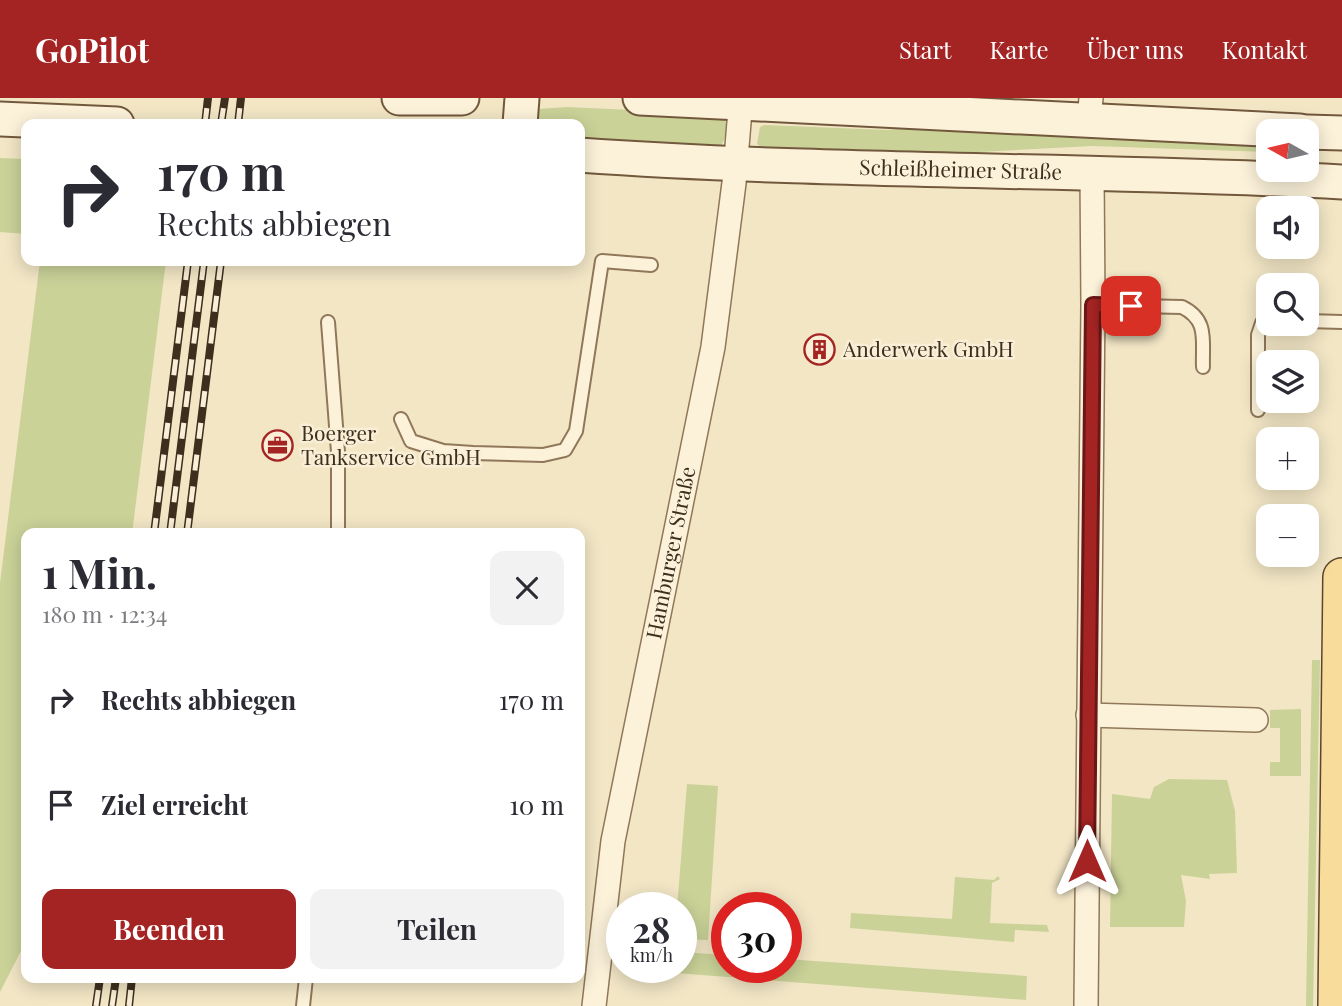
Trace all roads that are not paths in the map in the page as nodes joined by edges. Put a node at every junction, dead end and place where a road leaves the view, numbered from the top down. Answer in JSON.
{"nodes":[{"id":1,"x":399,"y":98,"type":"edge"},
{"id":2,"x":462,"y":98,"type":"edge"},
{"id":3,"x":522,"y":98,"type":"edge"},
{"id":4,"x":640,"y":98,"type":"edge"},
{"id":5,"x":741,"y":100,"type":"edge"},
{"id":6,"x":1090,"y":110,"type":"edge"},
{"id":7,"x":0,"y":119,"type":"edge"},
{"id":8,"x":520,"y":119,"type":"edge"},
{"id":9,"x":21,"y":120,"type":"edge"},
{"id":10,"x":1256,"y":127,"type":"edge"},
{"id":11,"x":1320,"y":132,"type":"edge"},
{"id":12,"x":1342,"y":133,"type":"edge"},
{"id":13,"x":585,"y":155,"type":"edge"},
{"id":14,"x":736,"y":162,"type":"junction"},
{"id":15,"x":1092,"y":172,"type":"junction"},
{"id":16,"x":1342,"y":182,"type":"edge"},
{"id":17,"x":651,"y":265,"type":"dead end"},
{"id":18,"x":1093,"y":305,"type":"junction"},
{"id":19,"x":1319,"y":321,"type":"edge"},
{"id":20,"x":328,"y":322,"type":"dead end"},
{"id":21,"x":1342,"y":322,"type":"edge"},
{"id":22,"x":1203,"y":367,"type":"dead end"},
{"id":23,"x":401,"y":419,"type":"dead end"},
{"id":24,"x":338,"y":528,"type":"edge"},
{"id":25,"x":1342,"y":577,"type":"edge"},
{"id":26,"x":1088,"y":715,"type":"junction"},
{"id":27,"x":1256,"y":720,"type":"dead end"},
{"id":28,"x":305,"y":983,"type":"edge"},
{"id":29,"x":303,"y":1006,"type":"edge"},
{"id":30,"x":594,"y":1006,"type":"edge"},
{"id":31,"x":1086,"y":1006,"type":"edge"},
{"id":32,"x":1337,"y":1006,"type":"edge"}],
"edges":[{"from":1,"to":2,"type":"main road"},
{"from":3,"to":8,"type":"main road"},
{"from":4,"to":5,"type":"main road"},
{"from":5,"to":6,"type":"main road"},
{"from":5,"to":14,"type":"street","name":"Hamburger Straße"},
{"from":6,"to":10,"type":"main road"},
{"from":7,"to":9,"type":"main road"},
{"from":11,"to":12,"type":"main road"},
{"from":13,"to":14,"type":"main road","name":"Schleißheimer Straße"},
{"from":14,"to":15,"type":"main road","name":"Schleißheimer Straße"},
{"from":14,"to":30,"type":"street","name":"Hamburger Straße"},
{"from":15,"to":16,"type":"main road","name":"Schleißheimer Straße"},
{"from":15,"to":18,"type":"street"},
{"from":17,"to":23,"type":"lane"},
{"from":18,"to":22,"type":"lane"},
{"from":18,"to":26,"type":"street"},
{"from":19,"to":21,"type":"lane"},
{"from":20,"to":24,"type":"lane"},
{"from":25,"to":32,"type":"main road"},
{"from":26,"to":27,"type":"street"},
{"from":26,"to":31,"type":"street"},
{"from":28,"to":29,"type":"lane"}]}
